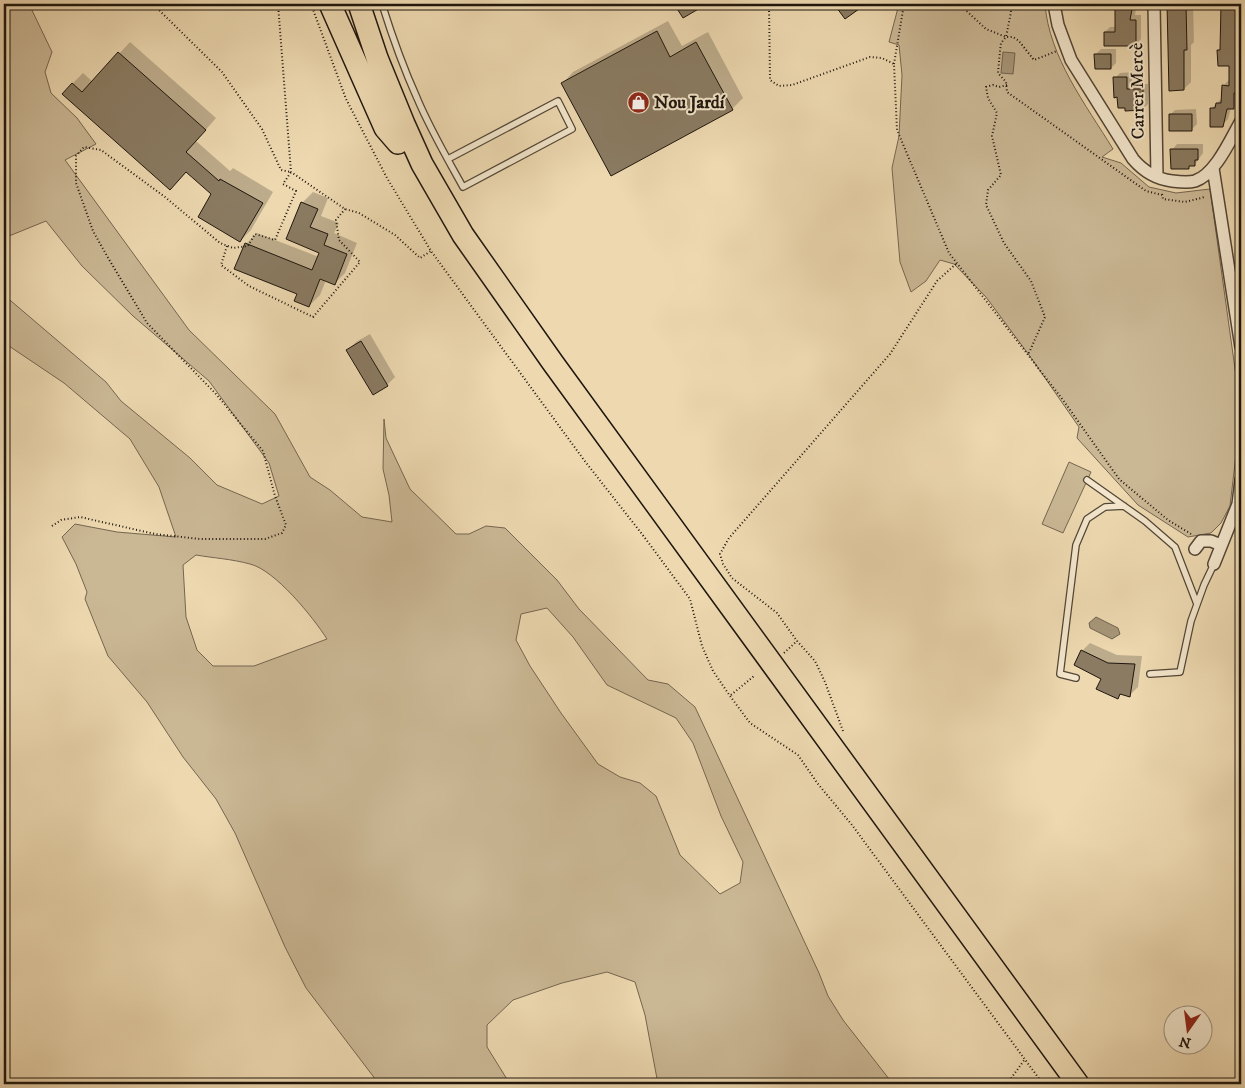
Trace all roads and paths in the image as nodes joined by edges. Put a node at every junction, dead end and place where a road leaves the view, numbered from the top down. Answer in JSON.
{"nodes":[{"id":1,"x":151,"y":4,"type":"edge"},
{"id":2,"x":278,"y":4,"type":"edge"},
{"id":3,"x":311,"y":4,"type":"edge"},
{"id":4,"x":330,"y":4,"type":"edge"},
{"id":5,"x":345,"y":4,"type":"edge"},
{"id":6,"x":358,"y":4,"type":"edge"},
{"id":7,"x":367,"y":4,"type":"edge"},
{"id":8,"x":382,"y":4,"type":"edge"},
{"id":9,"x":769,"y":4,"type":"edge"},
{"id":10,"x":904,"y":4,"type":"edge"},
{"id":11,"x":959,"y":4,"type":"edge"},
{"id":12,"x":1010,"y":4,"type":"edge"},
{"id":13,"x":1054,"y":4,"type":"edge"},
{"id":14,"x":1154,"y":4,"type":"edge"},
{"id":15,"x":1006,"y":37,"type":"junction"},
{"id":16,"x":1066,"y":47,"type":"junction"},
{"id":17,"x":894,"y":64,"type":"junction"},
{"id":18,"x":1007,"y":85,"type":"junction"},
{"id":19,"x":1241,"y":121,"type":"edge"},
{"id":20,"x":405,"y":142,"type":"junction"},
{"id":21,"x":448,"y":159,"type":"junction"},
{"id":22,"x":1213,"y":168,"type":"junction"},
{"id":23,"x":291,"y":172,"type":"junction"},
{"id":24,"x":1161,"y":178,"type":"junction"},
{"id":25,"x":1217,"y":193,"type":"junction"},
{"id":26,"x":1162,"y":194,"type":"junction"},
{"id":27,"x":345,"y":209,"type":"junction"},
{"id":28,"x":228,"y":246,"type":"junction"},
{"id":29,"x":431,"y":252,"type":"junction"},
{"id":30,"x":958,"y":263,"type":"junction"},
{"id":31,"x":1241,"y":347,"type":"edge"},
{"id":32,"x":1028,"y":355,"type":"junction"},
{"id":33,"x":1087,"y":480,"type":"dead end"},
{"id":34,"x":1241,"y":480,"type":"edge"},
{"id":35,"x":1240,"y":504,"type":"edge"},
{"id":36,"x":1124,"y":506,"type":"junction"},
{"id":37,"x":52,"y":526,"type":"dead end"},
{"id":38,"x":1198,"y":545,"type":"joint"},
{"id":39,"x":1221,"y":545,"type":"junction"},
{"id":40,"x":1214,"y":564,"type":"joint"},
{"id":41,"x":1197,"y":604,"type":"junction"},
{"id":42,"x":780,"y":656,"type":"dead end"},
{"id":43,"x":1150,"y":674,"type":"dead end"},
{"id":44,"x":754,"y":676,"type":"dead end"},
{"id":45,"x":1076,"y":678,"type":"dead end"},
{"id":46,"x":730,"y":696,"type":"junction"},
{"id":47,"x":1025,"y":1059,"type":"junction"},
{"id":48,"x":1007,"y":1084,"type":"edge"},
{"id":49,"x":1043,"y":1084,"type":"edge"},
{"id":50,"x":1062,"y":1084,"type":"edge"},
{"id":51,"x":1078,"y":1084,"type":"edge"}],
"edges":[{"from":1,"to":23,"type":"path"},
{"from":2,"to":23,"type":"path"},
{"from":3,"to":29,"type":"path"},
{"from":4,"to":20,"type":"highway"},
{"from":5,"to":20,"type":"highway"},
{"from":6,"to":20,"type":"highway"},
{"from":7,"to":20,"type":"highway"},
{"from":8,"to":21,"type":"lane"},
{"from":9,"to":17,"type":"path"},
{"from":10,"to":17,"type":"path"},
{"from":11,"to":15,"type":"path"},
{"from":12,"to":15,"type":"path"},
{"from":13,"to":16,"type":"street"},
{"from":14,"to":24,"type":"street","name":"Carrer Mercè"},
{"from":15,"to":16,"type":"path"},
{"from":15,"to":18,"type":"path"},
{"from":16,"to":24,"type":"street"},
{"from":17,"to":30,"type":"path"},
{"from":18,"to":26,"type":"path"},
{"from":18,"to":32,"type":"path"},
{"from":19,"to":22,"type":"street"},
{"from":20,"to":50,"type":"highway"},
{"from":20,"to":51,"type":"highway"},
{"from":21,"to":21,"type":"lane"},
{"from":22,"to":24,"type":"street"},
{"from":22,"to":25,"type":"street"},
{"from":23,"to":27,"type":"path"},
{"from":23,"to":28,"type":"path"},
{"from":24,"to":26,"type":"path"},
{"from":25,"to":26,"type":"path"},
{"from":25,"to":31,"type":"street"},
{"from":27,"to":28,"type":"path"},
{"from":27,"to":29,"type":"path"},
{"from":28,"to":37,"type":"path"},
{"from":29,"to":46,"type":"path"},
{"from":30,"to":32,"type":"path"},
{"from":30,"to":42,"type":"path"},
{"from":32,"to":38,"type":"path"},
{"from":33,"to":36,"type":"lane"},
{"from":34,"to":35,"type":"street"},
{"from":35,"to":39,"type":"street"},
{"from":36,"to":41,"type":"lane"},
{"from":36,"to":45,"type":"lane"},
{"from":38,"to":39,"type":"street"},
{"from":39,"to":40,"type":"street"},
{"from":40,"to":41,"type":"lane"},
{"from":41,"to":43,"type":"lane"},
{"from":44,"to":46,"type":"path"},
{"from":46,"to":47,"type":"path"},
{"from":47,"to":48,"type":"path"},
{"from":47,"to":49,"type":"path"}]}
